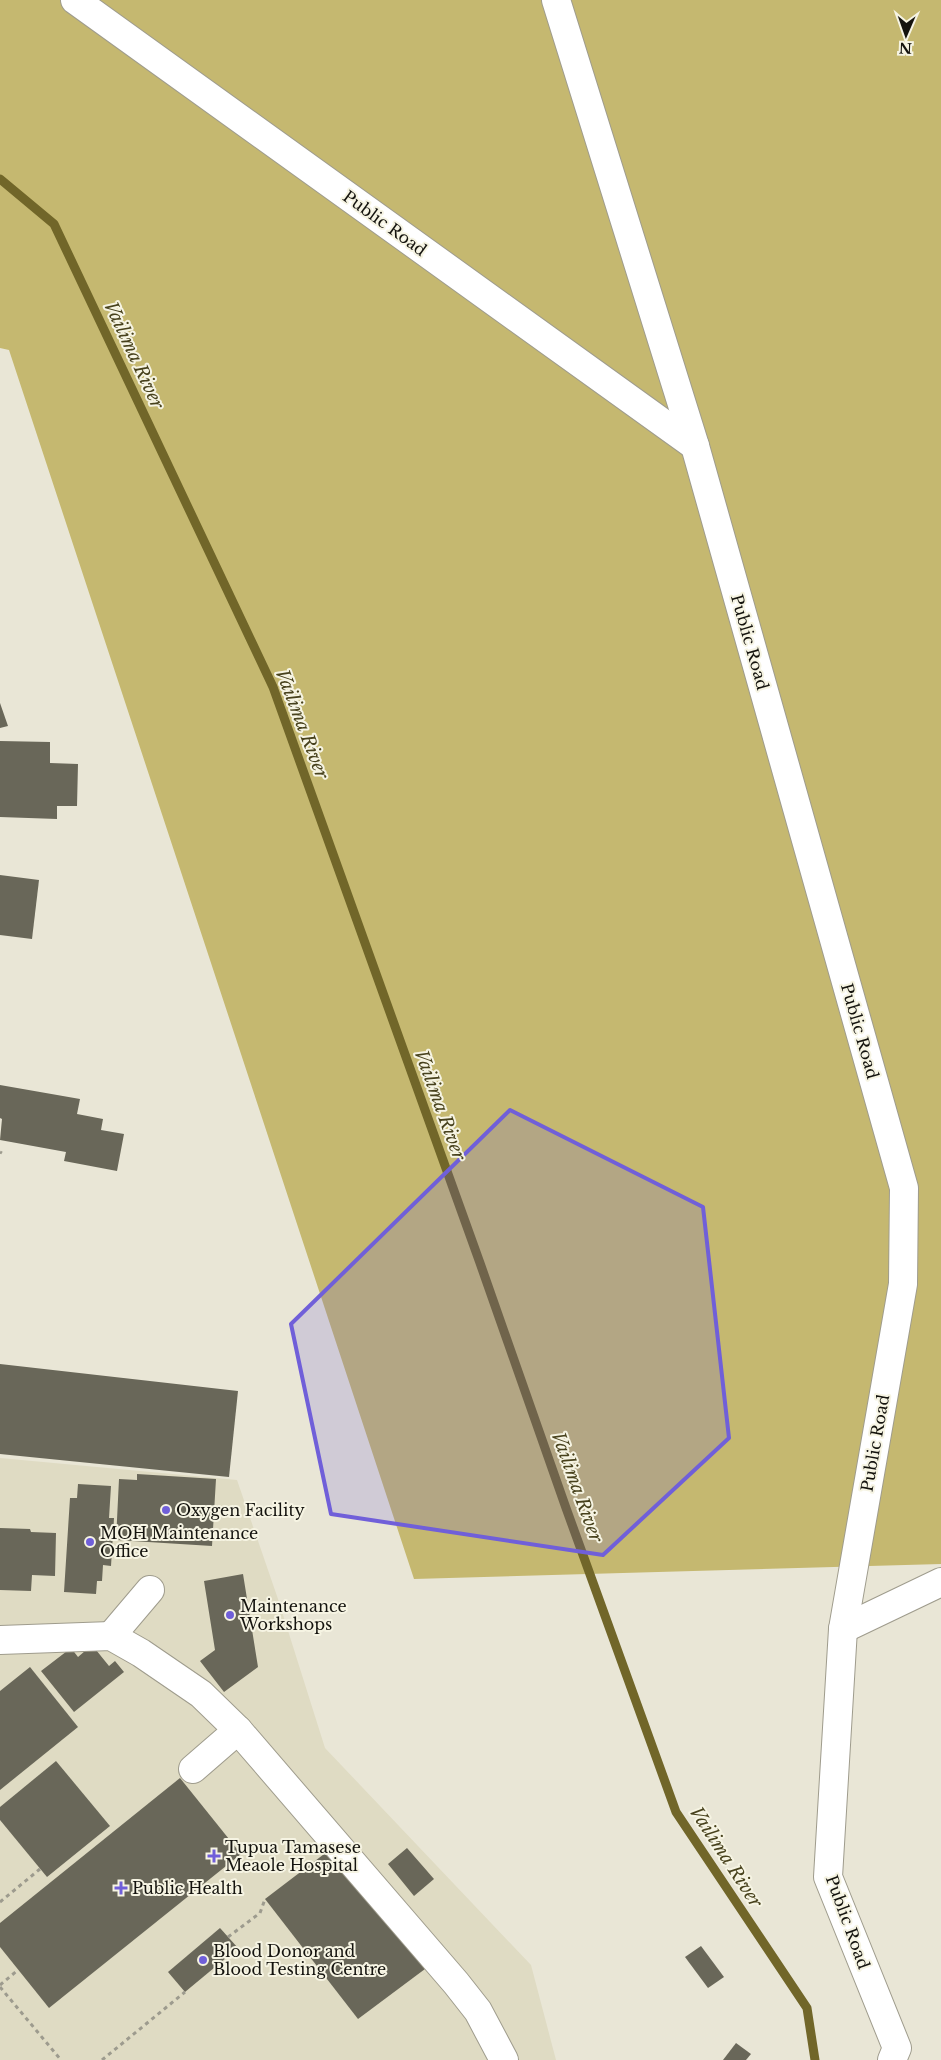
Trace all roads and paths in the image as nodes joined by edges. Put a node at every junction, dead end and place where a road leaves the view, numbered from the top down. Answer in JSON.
{"nodes":[{"id":1,"x":76,"y":0,"type":"edge"},
{"id":2,"x":556,"y":0,"type":"edge"},
{"id":3,"x":695,"y":446,"type":"junction"},
{"id":4,"x":941,"y":1582,"type":"edge"},
{"id":5,"x":150,"y":1590,"type":"dead end"},
{"id":6,"x":843,"y":1629,"type":"junction"},
{"id":7,"x":111,"y":1636,"type":"junction"},
{"id":8,"x":0,"y":1640,"type":"edge"},
{"id":9,"x":238,"y":1730,"type":"junction"},
{"id":10,"x":192,"y":1769,"type":"dead end"},
{"id":11,"x":40,"y":1869,"type":"dead end"},
{"id":12,"x":265,"y":1899,"type":"dead end"},
{"id":13,"x":0,"y":1902,"type":"edge"},
{"id":14,"x":228,"y":1937,"type":"dead end"},
{"id":15,"x":18,"y":1970,"type":"dead end"},
{"id":16,"x":0,"y":1986,"type":"edge"},
{"id":17,"x":185,"y":1992,"type":"dead end"},
{"id":18,"x":61,"y":2060,"type":"edge"},
{"id":19,"x":102,"y":2060,"type":"edge"},
{"id":20,"x":504,"y":2060,"type":"edge"},
{"id":21,"x":892,"y":2060,"type":"edge"}],
"edges":[{"from":1,"to":3,"type":"street","name":"Public Road"},
{"from":2,"to":3,"type":"street","name":"Public Road"},
{"from":3,"to":6,"type":"street","name":"Public Road"},
{"from":4,"to":6,"type":"street"},
{"from":5,"to":7,"type":"street"},
{"from":6,"to":21,"type":"street","name":"Public Road"},
{"from":7,"to":8,"type":"street"},
{"from":7,"to":9,"type":"street"},
{"from":9,"to":10,"type":"street"},
{"from":9,"to":20,"type":"street"},
{"from":11,"to":13,"type":"path"},
{"from":12,"to":14,"type":"path"},
{"from":15,"to":16,"type":"path"},
{"from":16,"to":18,"type":"path"},
{"from":17,"to":19,"type":"path"}]}
